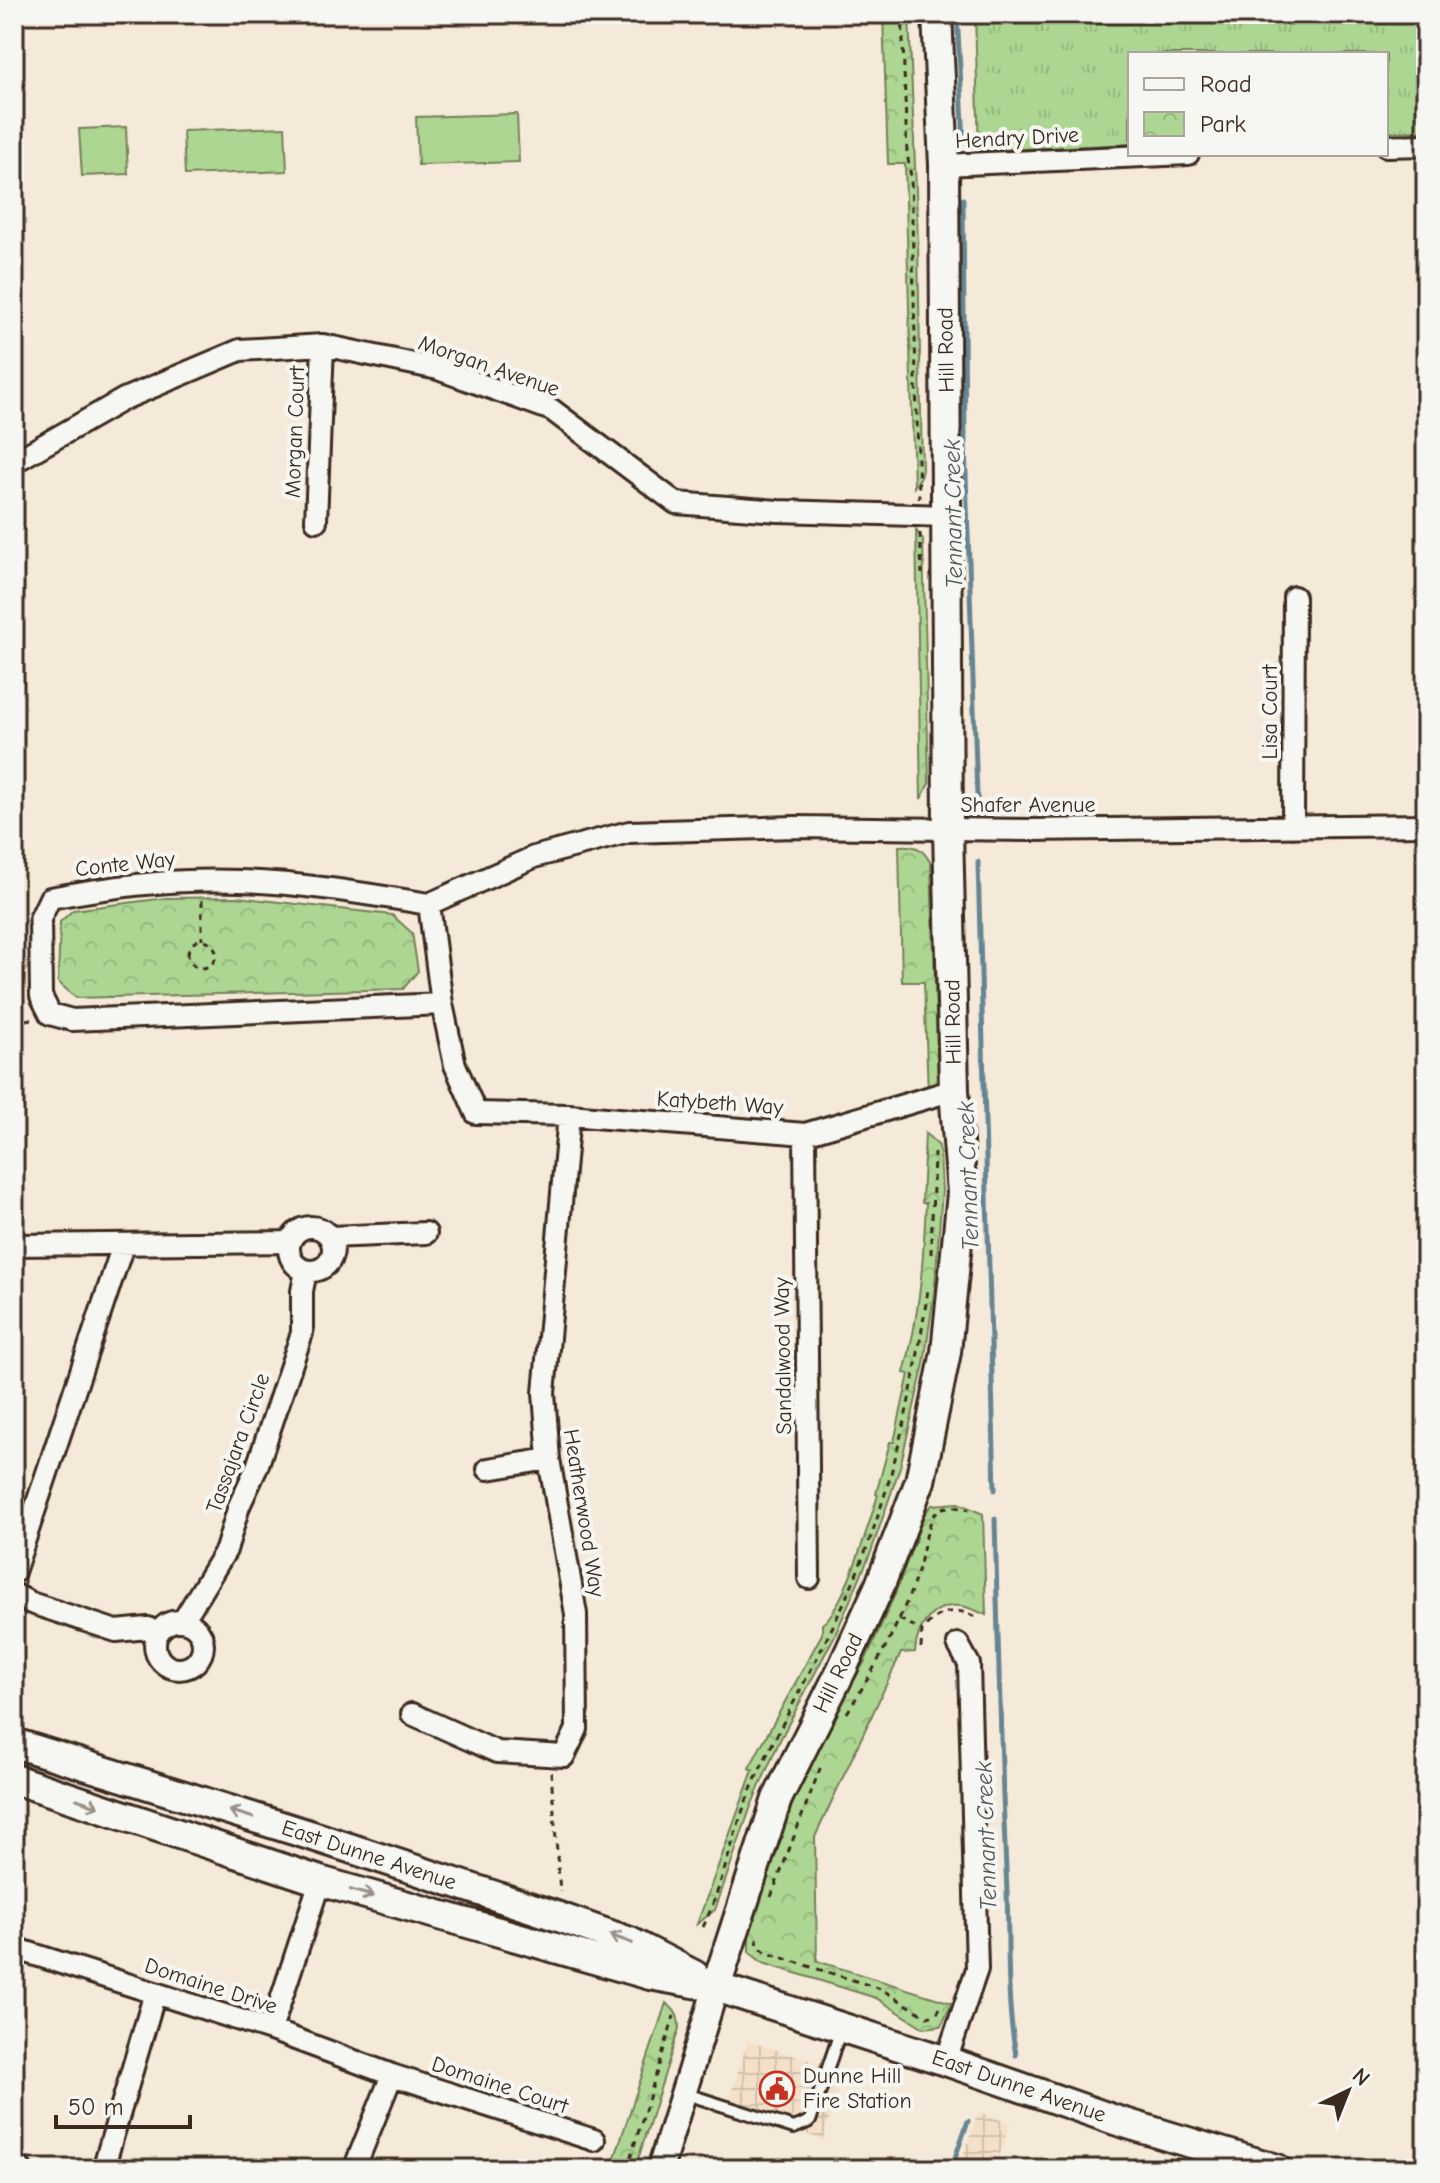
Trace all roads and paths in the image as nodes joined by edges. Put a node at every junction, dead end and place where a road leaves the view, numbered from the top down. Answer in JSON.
{"nodes":[{"id":1,"x":902,"y":14,"type":"edge"},
{"id":2,"x":937,"y":14,"type":"edge"},
{"id":3,"x":1426,"y":145,"type":"edge"},
{"id":4,"x":1388,"y":146,"type":"edge"},
{"id":5,"x":1144,"y":156,"type":"edge"},
{"id":6,"x":944,"y":165,"type":"junction"},
{"id":7,"x":323,"y":345,"type":"junction"},
{"id":8,"x":14,"y":462,"type":"edge"},
{"id":9,"x":919,"y":501,"type":"dead end"},
{"id":10,"x":948,"y":516,"type":"junction"},
{"id":11,"x":316,"y":521,"type":"dead end"},
{"id":12,"x":920,"y":530,"type":"dead end"},
{"id":13,"x":922,"y":574,"type":"dead end"},
{"id":14,"x":1294,"y":597,"type":"dead end"},
{"id":15,"x":1426,"y":825,"type":"edge"},
{"id":16,"x":1293,"y":827,"type":"junction"},
{"id":17,"x":948,"y":829,"type":"junction"},
{"id":18,"x":202,"y":900,"type":"dead end"},
{"id":19,"x":429,"y":904,"type":"junction"},
{"id":20,"x":202,"y":939,"type":"junction"},
{"id":21,"x":442,"y":1004,"type":"junction"},
{"id":22,"x":954,"y":1090,"type":"junction"},
{"id":23,"x":569,"y":1115,"type":"junction"},
{"id":24,"x":805,"y":1134,"type":"junction"},
{"id":25,"x":935,"y":1142,"type":"dead end"},
{"id":26,"x":426,"y":1233,"type":"dead end"},
{"id":27,"x":330,"y":1237,"type":"junction"},
{"id":28,"x":290,"y":1242,"type":"junction"},
{"id":29,"x":14,"y":1245,"type":"edge"},
{"id":30,"x":123,"y":1245,"type":"junction"},
{"id":31,"x":931,"y":1263,"type":"dead end"},
{"id":32,"x":306,"y":1271,"type":"junction"},
{"id":33,"x":929,"y":1278,"type":"dead end"},
{"id":34,"x":549,"y":1459,"type":"junction"},
{"id":35,"x":488,"y":1469,"type":"dead end"},
{"id":36,"x":969,"y":1510,"type":"dead end"},
{"id":37,"x":14,"y":1572,"type":"edge"},
{"id":38,"x":809,"y":1578,"type":"dead end"},
{"id":39,"x":14,"y":1594,"type":"edge"},
{"id":40,"x":899,"y":1619,"type":"junction"},
{"id":41,"x":980,"y":1620,"type":"dead end"},
{"id":42,"x":183,"y":1621,"type":"junction"},
{"id":43,"x":922,"y":1630,"type":"junction"},
{"id":44,"x":156,"y":1635,"type":"junction"},
{"id":45,"x":958,"y":1644,"type":"dead end"},
{"id":46,"x":921,"y":1648,"type":"dead end"},
{"id":47,"x":412,"y":1714,"type":"dead end"},
{"id":48,"x":844,"y":1718,"type":"dead end"},
{"id":49,"x":14,"y":1743,"type":"edge"},
{"id":50,"x":564,"y":1756,"type":"junction"},
{"id":51,"x":824,"y":1757,"type":"dead end"},
{"id":52,"x":14,"y":1779,"type":"edge"},
{"id":53,"x":320,"y":1881,"type":"junction"},
{"id":54,"x":768,"y":1904,"type":"dead end"},
{"id":55,"x":556,"y":1916,"type":"junction"},
{"id":56,"x":703,"y":1927,"type":"dead end"},
{"id":57,"x":759,"y":1928,"type":"dead end"},
{"id":58,"x":14,"y":1948,"type":"edge"},
{"id":59,"x":716,"y":1987,"type":"junction"},
{"id":60,"x":155,"y":1993,"type":"junction"},
{"id":61,"x":940,"y":2008,"type":"dead end"},
{"id":62,"x":674,"y":2016,"type":"dead end"},
{"id":63,"x":842,"y":2027,"type":"junction"},
{"id":64,"x":271,"y":2030,"type":"junction"},
{"id":65,"x":946,"y":2061,"type":"junction"},
{"id":66,"x":392,"y":2075,"type":"junction"},
{"id":67,"x":683,"y":2093,"type":"junction"},
{"id":68,"x":594,"y":2140,"type":"dead end"},
{"id":69,"x":14,"y":2167,"type":"edge"},
{"id":70,"x":21,"y":2169,"type":"edge"},
{"id":71,"x":103,"y":2169,"type":"edge"},
{"id":72,"x":354,"y":2169,"type":"edge"},
{"id":73,"x":627,"y":2169,"type":"edge"},
{"id":74,"x":660,"y":2169,"type":"edge"},
{"id":75,"x":1277,"y":2169,"type":"edge"}],
"edges":[{"from":1,"to":9,"type":"path"},
{"from":2,"to":6,"type":"main road","name":"Hill Road"},
{"from":3,"to":4,"type":"street"},
{"from":5,"to":6,"type":"street","name":"Hendry Drive"},
{"from":6,"to":10,"type":"main road","name":"Hill Road"},
{"from":7,"to":8,"type":"street","name":"Morgan Avenue"},
{"from":7,"to":10,"type":"street","name":"Morgan Avenue"},
{"from":7,"to":11,"type":"street","name":"Morgan Court"},
{"from":10,"to":17,"type":"main road","name":"Hill Road"},
{"from":12,"to":13,"type":"path"},
{"from":14,"to":16,"type":"street","name":"Lisa Court"},
{"from":15,"to":16,"type":"street","name":"Shafer Avenue"},
{"from":16,"to":17,"type":"street","name":"Shafer Avenue"},
{"from":17,"to":19,"type":"street","name":"Shafer Avenue"},
{"from":17,"to":22,"type":"main road","name":"Hill Road"},
{"from":18,"to":20,"type":"path"},
{"from":19,"to":21,"type":"street"},
{"from":19,"to":21,"type":"street","name":"Conte Way"},
{"from":20,"to":20,"type":"path"},
{"from":21,"to":23,"type":"street","name":"Katybeth Way"},
{"from":22,"to":24,"type":"street","name":"Katybeth Way"},
{"from":22,"to":59,"type":"main road","name":"Hill Road"},
{"from":23,"to":24,"type":"street","name":"Katybeth Way"},
{"from":23,"to":34,"type":"street","name":"Heatherwood Way"},
{"from":24,"to":38,"type":"street","name":"Sandalwood Way"},
{"from":25,"to":31,"type":"path"},
{"from":26,"to":27,"type":"street"},
{"from":27,"to":28,"type":"street"},
{"from":27,"to":32,"type":"street"},
{"from":28,"to":30,"type":"street"},
{"from":28,"to":32,"type":"street"},
{"from":29,"to":30,"type":"street"},
{"from":30,"to":37,"type":"street"},
{"from":32,"to":42,"type":"street","name":"Tassajara Circle"},
{"from":33,"to":56,"type":"path"},
{"from":34,"to":35,"type":"street"},
{"from":34,"to":50,"type":"street","name":"Heatherwood Way"},
{"from":36,"to":40,"type":"path"},
{"from":39,"to":44,"type":"street"},
{"from":40,"to":43,"type":"path"},
{"from":40,"to":48,"type":"path"},
{"from":41,"to":43,"type":"path"},
{"from":42,"to":44,"type":"street"},
{"from":42,"to":44,"type":"street"},
{"from":43,"to":46,"type":"path"},
{"from":45,"to":65,"type":"street"},
{"from":47,"to":50,"type":"street"},
{"from":55,"to":49,"type":"main road","name":"East Dunne Avenue","one_way":true},
{"from":50,"to":55,"type":"path"},
{"from":51,"to":54,"type":"path"},
{"from":52,"to":53,"type":"main road","name":"East Dunne Avenue","one_way":true},
{"from":53,"to":59,"type":"main road","name":"East Dunne Avenue","one_way":true},
{"from":53,"to":64,"type":"street"},
{"from":59,"to":55,"type":"main road","name":"East Dunne Avenue","one_way":true},
{"from":57,"to":61,"type":"path"},
{"from":58,"to":60,"type":"street","name":"Domaine Drive"},
{"from":59,"to":63,"type":"main road","name":"East Dunne Avenue"},
{"from":59,"to":67,"type":"street","name":"Hill Road"},
{"from":60,"to":64,"type":"street","name":"Domaine Drive"},
{"from":60,"to":71,"type":"street"},
{"from":62,"to":73,"type":"path"},
{"from":63,"to":65,"type":"main road","name":"East Dunne Avenue"},
{"from":63,"to":67,"type":"lane"},
{"from":64,"to":66,"type":"street","name":"Domaine Drive"},
{"from":65,"to":75,"type":"main road","name":"East Dunne Avenue"},
{"from":66,"to":68,"type":"street","name":"Domaine Court"},
{"from":66,"to":72,"type":"street"},
{"from":67,"to":74,"type":"street","name":"Hill Road"},
{"from":69,"to":70,"type":"street"}]}
